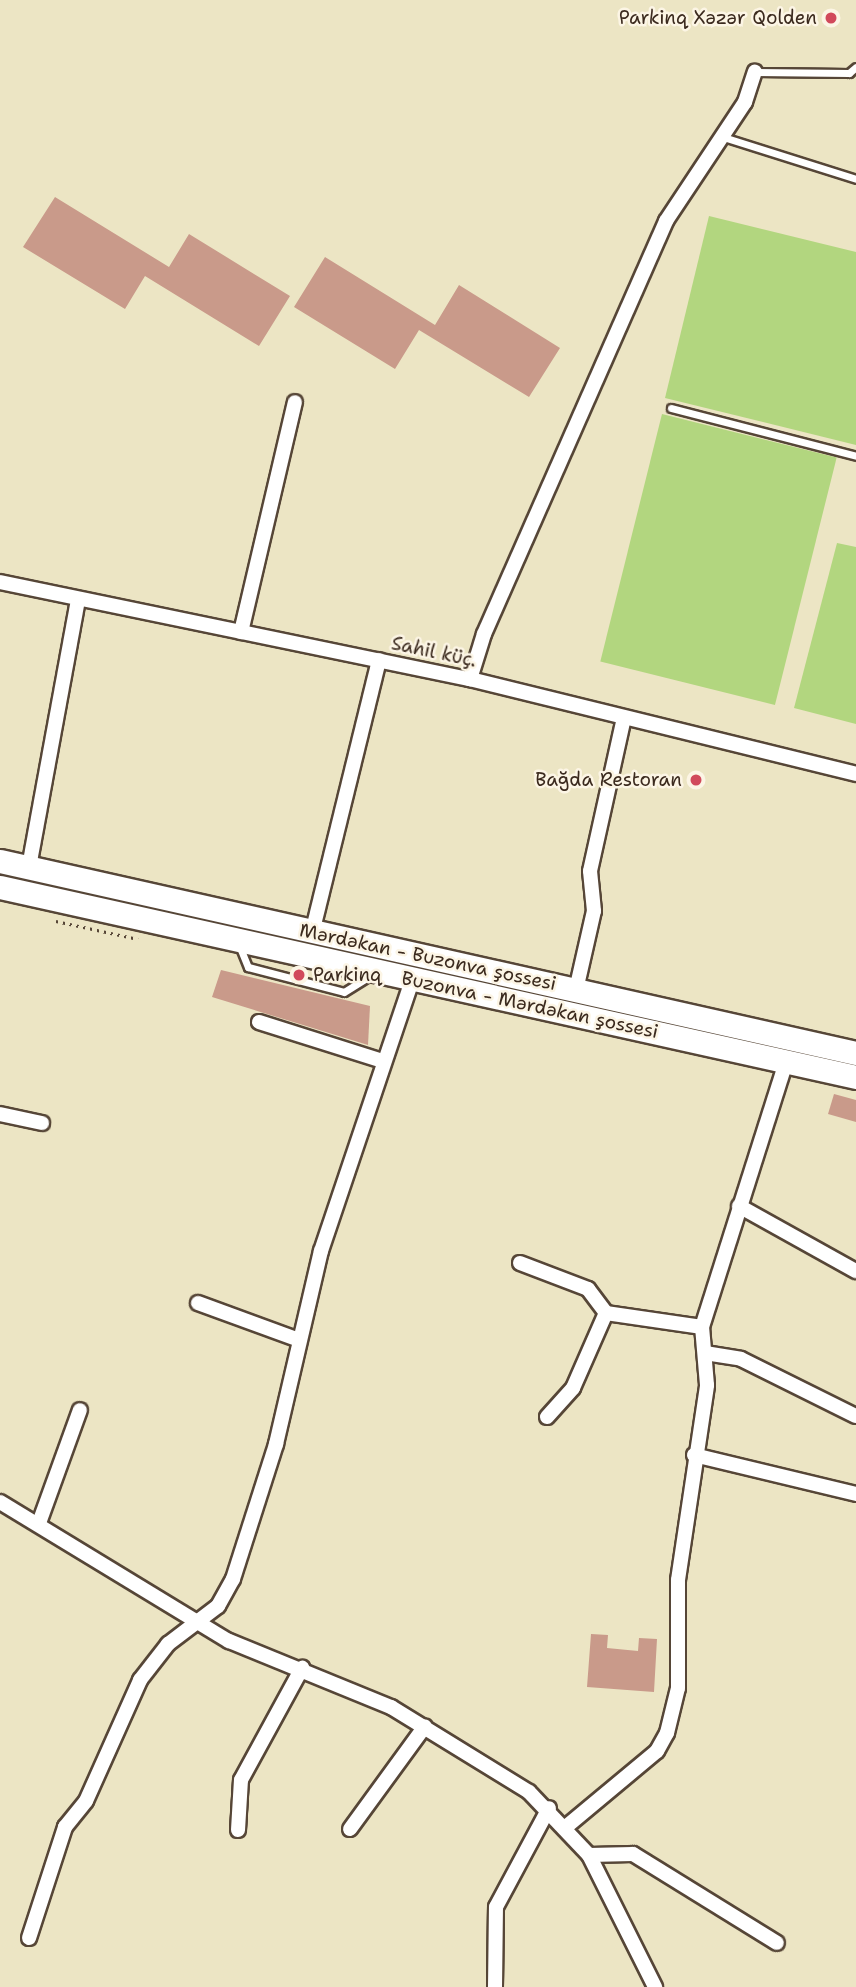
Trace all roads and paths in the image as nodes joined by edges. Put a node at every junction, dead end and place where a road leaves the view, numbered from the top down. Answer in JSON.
{"nodes":[{"id":1,"x":856,"y":66,"type":"edge"},
{"id":2,"x":755,"y":72,"type":"joint"},
{"id":3,"x":720,"y":136,"type":"junction"},
{"id":4,"x":856,"y":179,"type":"edge"},
{"id":5,"x":295,"y":402,"type":"dead end"},
{"id":6,"x":671,"y":408,"type":"dead end"},
{"id":7,"x":856,"y":456,"type":"edge"},
{"id":8,"x":0,"y":582,"type":"edge"},
{"id":9,"x":78,"y":599,"type":"junction"},
{"id":10,"x":241,"y":632,"type":"junction"},
{"id":11,"x":379,"y":660,"type":"junction"},
{"id":12,"x":470,"y":680,"type":"junction"},
{"id":13,"x":624,"y":718,"type":"junction"},
{"id":14,"x":856,"y":774,"type":"edge"},
{"id":15,"x":0,"y":861,"type":"edge"},
{"id":16,"x":29,"y":867,"type":"junction"},
{"id":17,"x":0,"y":887,"type":"edge"},
{"id":18,"x":312,"y":933,"type":"junction"},
{"id":19,"x":412,"y":981,"type":"junction"},
{"id":20,"x":576,"y":990,"type":"junction"},
{"id":21,"x":259,"y":1022,"type":"dead end"},
{"id":22,"x":856,"y":1053,"type":"edge"},
{"id":23,"x":787,"y":1059,"type":"junction"},
{"id":24,"x":383,"y":1061,"type":"junction"},
{"id":25,"x":856,"y":1077,"type":"edge"},
{"id":26,"x":0,"y":1114,"type":"edge"},
{"id":27,"x":42,"y":1123,"type":"dead end"},
{"id":28,"x":738,"y":1206,"type":"junction"},
{"id":29,"x":520,"y":1263,"type":"dead end"},
{"id":30,"x":856,"y":1271,"type":"edge"},
{"id":31,"x":198,"y":1303,"type":"dead end"},
{"id":32,"x":606,"y":1313,"type":"junction"},
{"id":33,"x":702,"y":1327,"type":"junction"},
{"id":34,"x":299,"y":1340,"type":"junction"},
{"id":35,"x":705,"y":1353,"type":"junction"},
{"id":36,"x":80,"y":1410,"type":"dead end"},
{"id":37,"x":856,"y":1416,"type":"edge"},
{"id":38,"x":547,"y":1417,"type":"dead end"},
{"id":39,"x":694,"y":1455,"type":"junction"},
{"id":40,"x":856,"y":1494,"type":"edge"},
{"id":41,"x":0,"y":1502,"type":"edge"},
{"id":42,"x":39,"y":1524,"type":"junction"},
{"id":43,"x":196,"y":1621,"type":"junction"},
{"id":44,"x":302,"y":1668,"type":"junction"},
{"id":45,"x":425,"y":1726,"type":"junction"},
{"id":46,"x":549,"y":1808,"type":"junction"},
{"id":47,"x":567,"y":1826,"type":"junction"},
{"id":48,"x":350,"y":1829,"type":"dead end"},
{"id":49,"x":238,"y":1830,"type":"dead end"},
{"id":50,"x":589,"y":1854,"type":"junction"},
{"id":51,"x":29,"y":1938,"type":"dead end"},
{"id":52,"x":777,"y":1943,"type":"dead end"},
{"id":53,"x":495,"y":1987,"type":"edge"},
{"id":54,"x":655,"y":1987,"type":"edge"}],
"edges":[{"from":1,"to":2,"type":"lane"},
{"from":2,"to":3,"type":"street"},
{"from":3,"to":4,"type":"lane"},
{"from":3,"to":12,"type":"street"},
{"from":5,"to":10,"type":"street"},
{"from":6,"to":7,"type":"lane"},
{"from":8,"to":9,"type":"street","name":"Sahil küç."},
{"from":9,"to":10,"type":"street","name":"Sahil küç."},
{"from":9,"to":16,"type":"street"},
{"from":10,"to":11,"type":"street","name":"Sahil küç."},
{"from":11,"to":12,"type":"street","name":"Sahil küç."},
{"from":11,"to":18,"type":"street"},
{"from":12,"to":13,"type":"street","name":"Sahil küç."},
{"from":13,"to":14,"type":"street","name":"Sahil küç."},
{"from":13,"to":20,"type":"street"},
{"from":15,"to":16,"type":"main road","name":"Mərdəkan - Buzonva şossesi"},
{"from":16,"to":18,"type":"main road","name":"Mərdəkan - Buzonva şossesi"},
{"from":17,"to":19,"type":"main road","name":"Buzonva - Mərdəkan şossesi"},
{"from":18,"to":20,"type":"main road","name":"Mərdəkan - Buzonva şossesi"},
{"from":19,"to":23,"type":"main road","name":"Buzonva - Mərdəkan şossesi"},
{"from":19,"to":24,"type":"street"},
{"from":20,"to":22,"type":"main road","name":"Mərdəkan - Buzonva şossesi"},
{"from":21,"to":24,"type":"street"},
{"from":23,"to":25,"type":"main road","name":"Buzonva - Mərdəkan şossesi"},
{"from":23,"to":28,"type":"street"},
{"from":24,"to":34,"type":"street"},
{"from":26,"to":27,"type":"street"},
{"from":28,"to":30,"type":"street"},
{"from":28,"to":33,"type":"street"},
{"from":29,"to":32,"type":"street"},
{"from":31,"to":34,"type":"street"},
{"from":32,"to":33,"type":"street"},
{"from":32,"to":38,"type":"street"},
{"from":33,"to":35,"type":"street"},
{"from":34,"to":43,"type":"street"},
{"from":35,"to":37,"type":"street"},
{"from":35,"to":39,"type":"street"},
{"from":36,"to":42,"type":"street"},
{"from":39,"to":40,"type":"street"},
{"from":39,"to":47,"type":"street"},
{"from":41,"to":42,"type":"street"},
{"from":42,"to":43,"type":"street"},
{"from":43,"to":44,"type":"street"},
{"from":43,"to":51,"type":"street"},
{"from":44,"to":45,"type":"street"},
{"from":44,"to":49,"type":"street"},
{"from":45,"to":46,"type":"street"},
{"from":45,"to":48,"type":"street"},
{"from":46,"to":47,"type":"street"},
{"from":46,"to":53,"type":"street"},
{"from":47,"to":50,"type":"street"},
{"from":50,"to":52,"type":"street"},
{"from":50,"to":54,"type":"street"}]}
